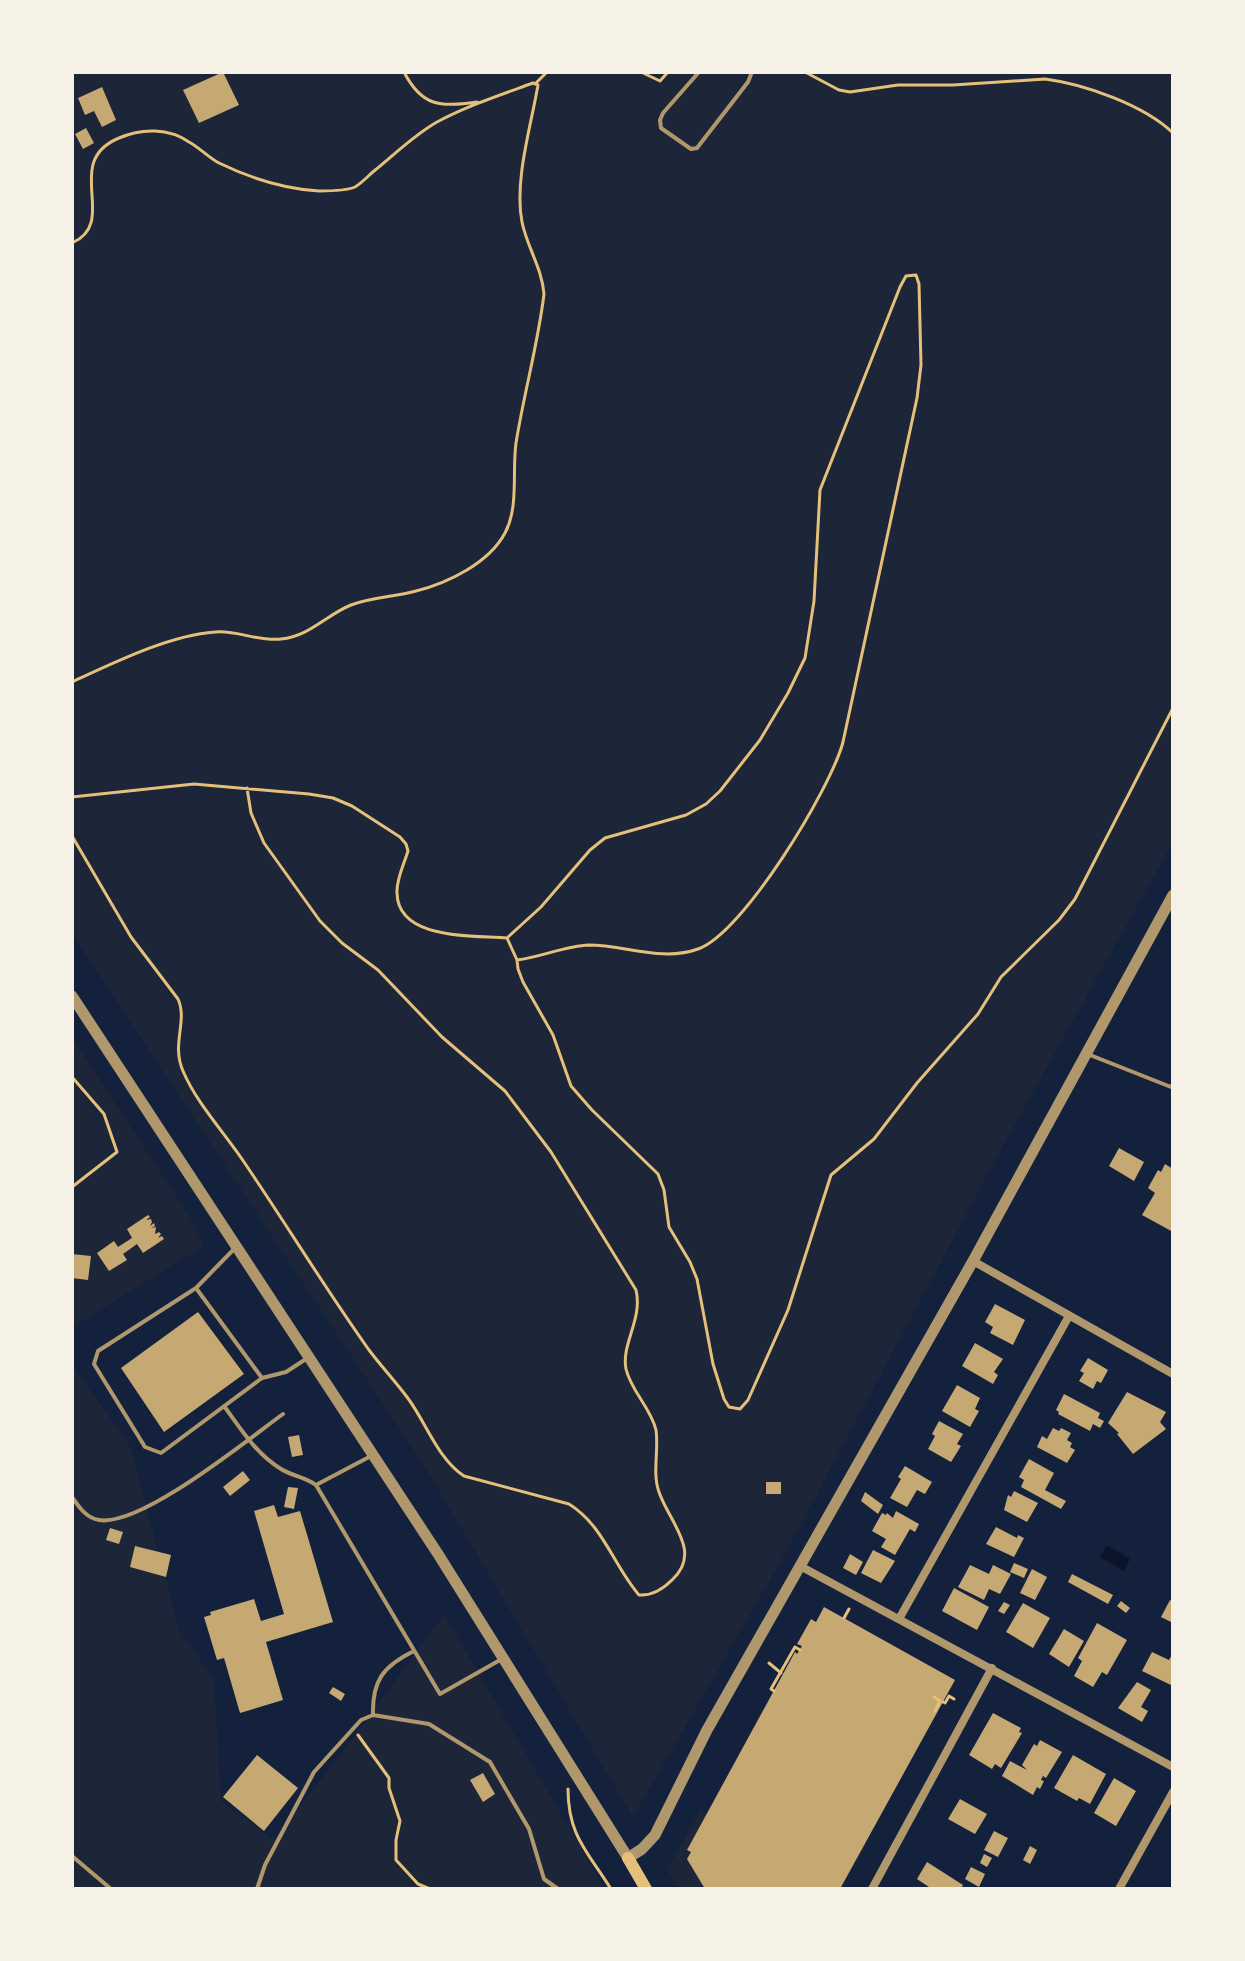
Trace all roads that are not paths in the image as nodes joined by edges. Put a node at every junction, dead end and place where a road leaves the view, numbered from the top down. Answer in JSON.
{"nodes":[{"id":1,"x":699,"y":72,"type":"edge"},
{"id":2,"x":752,"y":72,"type":"edge"},
{"id":3,"x":1173,"y":895,"type":"edge"},
{"id":4,"x":72,"y":996,"type":"edge"},
{"id":5,"x":1088,"y":1054,"type":"junction"},
{"id":6,"x":1173,"y":1084,"type":"edge"},
{"id":7,"x":237,"y":1247,"type":"junction"},
{"id":8,"x":973,"y":1261,"type":"junction"},
{"id":9,"x":196,"y":1288,"type":"junction"},
{"id":10,"x":1069,"y":1316,"type":"junction"},
{"id":11,"x":309,"y":1357,"type":"junction"},
{"id":12,"x":1173,"y":1374,"type":"edge"},
{"id":13,"x":262,"y":1378,"type":"junction"},
{"id":14,"x":224,"y":1406,"type":"junction"},
{"id":15,"x":283,"y":1414,"type":"dead end"},
{"id":16,"x":248,"y":1439,"type":"junction"},
{"id":17,"x":373,"y":1455,"type":"junction"},
{"id":18,"x":316,"y":1485,"type":"junction"},
{"id":19,"x":72,"y":1497,"type":"edge"},
{"id":20,"x":800,"y":1566,"type":"junction"},
{"id":21,"x":899,"y":1619,"type":"junction"},
{"id":22,"x":414,"y":1651,"type":"junction"},
{"id":23,"x":503,"y":1658,"type":"junction"},
{"id":24,"x":992,"y":1668,"type":"junction"},
{"id":25,"x":373,"y":1715,"type":"junction"},
{"id":26,"x":1173,"y":1767,"type":"edge"},
{"id":27,"x":1173,"y":1792,"type":"edge"},
{"id":28,"x":1163,"y":1811,"type":"junction"},
{"id":29,"x":1173,"y":1816,"type":"edge"},
{"id":30,"x":72,"y":1856,"type":"edge"},
{"id":31,"x":628,"y":1858,"type":"junction"},
{"id":32,"x":111,"y":1889,"type":"edge"},
{"id":33,"x":257,"y":1889,"type":"edge"},
{"id":34,"x":558,"y":1889,"type":"edge"},
{"id":35,"x":646,"y":1889,"type":"edge"},
{"id":36,"x":872,"y":1889,"type":"edge"},
{"id":37,"x":1119,"y":1889,"type":"edge"}],
"edges":[{"from":1,"to":2,"type":"lane"},
{"from":3,"to":5,"type":"street"},
{"from":4,"to":7,"type":"street"},
{"from":5,"to":6,"type":"lane"},
{"from":5,"to":8,"type":"street"},
{"from":7,"to":9,"type":"lane"},
{"from":7,"to":11,"type":"street"},
{"from":8,"to":10,"type":"street"},
{"from":8,"to":20,"type":"street"},
{"from":9,"to":13,"type":"lane"},
{"from":9,"to":14,"type":"lane"},
{"from":10,"to":12,"type":"street"},
{"from":10,"to":21,"type":"street"},
{"from":11,"to":13,"type":"lane"},
{"from":11,"to":17,"type":"street"},
{"from":13,"to":14,"type":"lane"},
{"from":14,"to":16,"type":"lane"},
{"from":15,"to":16,"type":"lane"},
{"from":16,"to":18,"type":"lane"},
{"from":16,"to":19,"type":"lane"},
{"from":17,"to":18,"type":"lane"},
{"from":17,"to":23,"type":"street"},
{"from":18,"to":22,"type":"lane"},
{"from":20,"to":21,"type":"street"},
{"from":20,"to":31,"type":"street"},
{"from":21,"to":24,"type":"street"},
{"from":22,"to":23,"type":"lane"},
{"from":22,"to":25,"type":"lane"},
{"from":23,"to":31,"type":"street"},
{"from":24,"to":26,"type":"street"},
{"from":24,"to":36,"type":"street"},
{"from":25,"to":33,"type":"lane"},
{"from":25,"to":34,"type":"lane"},
{"from":27,"to":28,"type":"street"},
{"from":28,"to":29,"type":"street"},
{"from":28,"to":37,"type":"street"},
{"from":30,"to":32,"type":"lane"},
{"from":31,"to":35,"type":"main road"}]}
